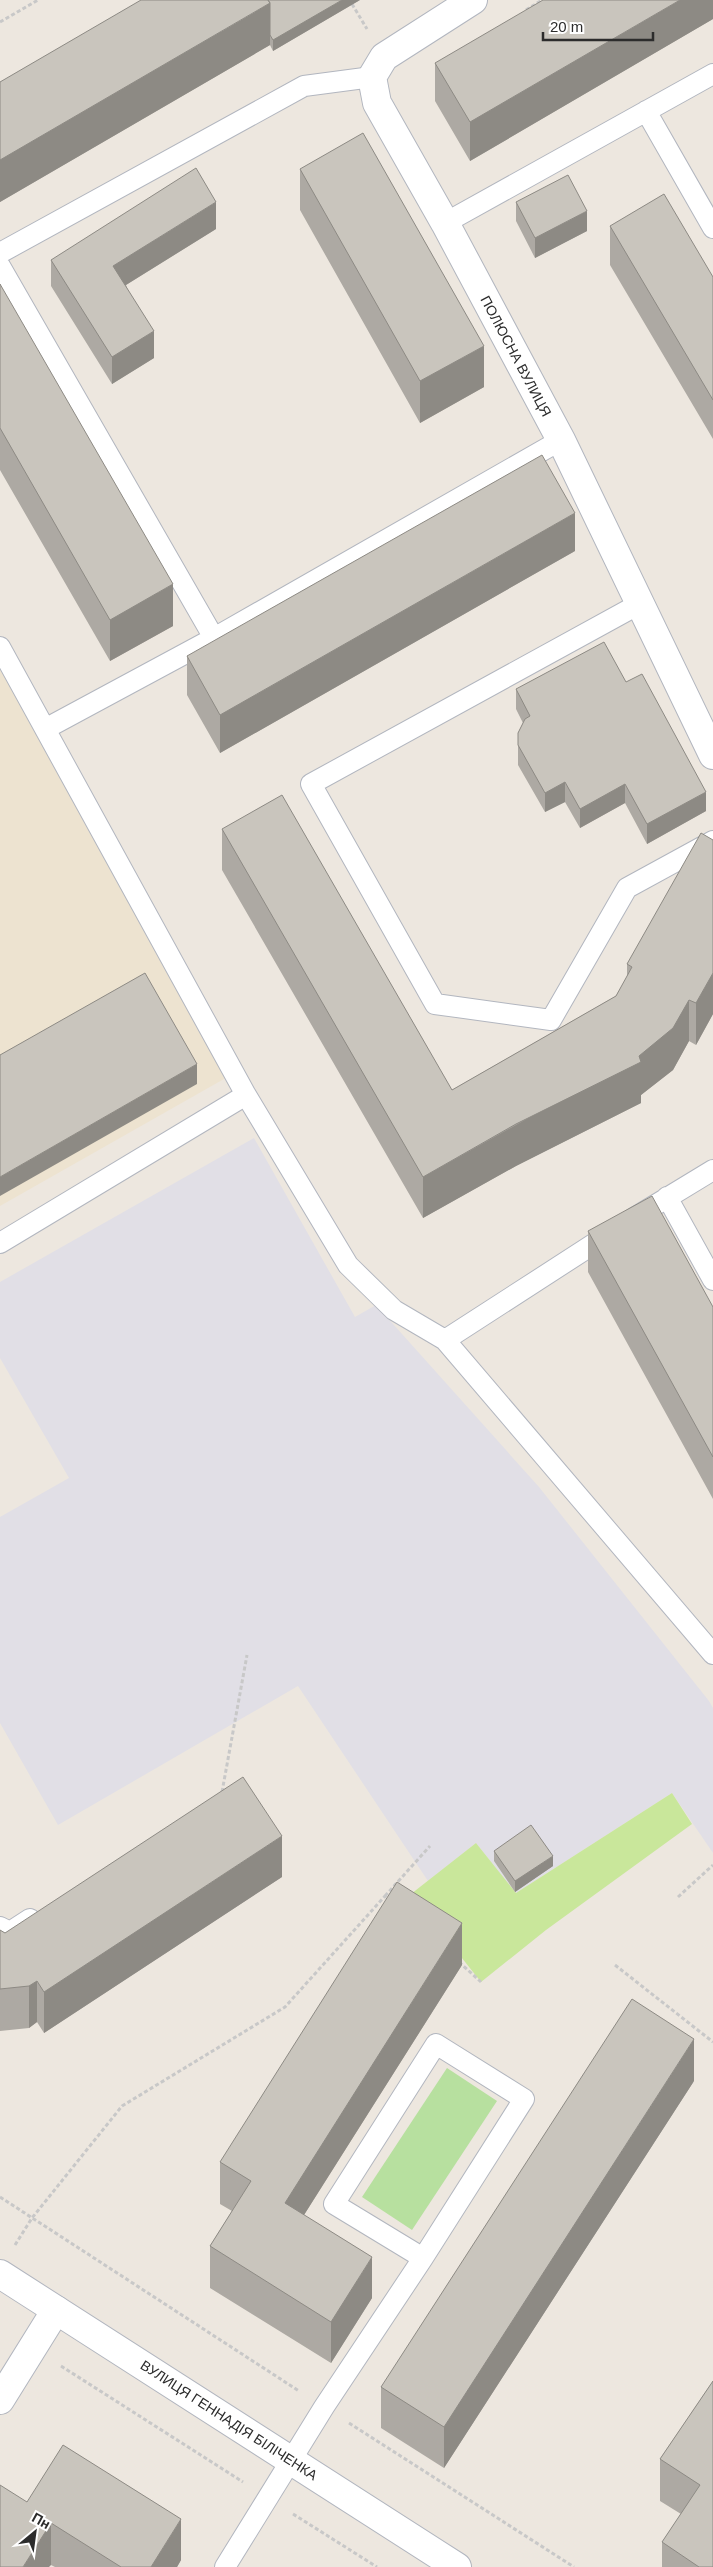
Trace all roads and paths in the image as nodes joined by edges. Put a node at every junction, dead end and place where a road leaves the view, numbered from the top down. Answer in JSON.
{"nodes":[{"id":1,"x":38,"y":0,"type":"edge"},
{"id":2,"x":473,"y":0,"type":"edge"},
{"id":3,"x":542,"y":0,"type":"edge"},
{"id":4,"x":518,"y":15,"type":"edge"},
{"id":5,"x":0,"y":22,"type":"edge"},
{"id":6,"x":713,"y":74,"type":"edge"},
{"id":7,"x":372,"y":77,"type":"junction"},
{"id":8,"x":646,"y":111,"type":"junction"},
{"id":9,"x":445,"y":223,"type":"junction"},
{"id":10,"x":713,"y":228,"type":"edge"},
{"id":11,"x":0,"y":254,"type":"edge"},
{"id":12,"x":0,"y":266,"type":"edge"},
{"id":13,"x":561,"y":440,"type":"junction"},
{"id":14,"x":641,"y":603,"type":"junction"},
{"id":15,"x":214,"y":638,"type":"junction"},
{"id":16,"x":0,"y":647,"type":"edge"},
{"id":17,"x":45,"y":729,"type":"junction"},
{"id":18,"x":713,"y":755,"type":"edge"},
{"id":19,"x":713,"y":841,"type":"edge"},
{"id":20,"x":246,"y":1094,"type":"junction"},
{"id":21,"x":713,"y":1170,"type":"edge"},
{"id":22,"x":667,"y":1197,"type":"junction"},
{"id":23,"x":0,"y":1243,"type":"edge"},
{"id":24,"x":713,"y":1280,"type":"edge"},
{"id":25,"x":445,"y":1340,"type":"junction"},
{"id":26,"x":713,"y":1654,"type":"edge"},
{"id":27,"x":247,"y":1655,"type":"dead end"},
{"id":28,"x":222,"y":1792,"type":"edge"},
{"id":29,"x":430,"y":1846,"type":"dead end"},
{"id":30,"x":713,"y":1864,"type":"edge"},
{"id":31,"x":385,"y":1896,"type":"junction"},
{"id":32,"x":678,"y":1896,"type":"dead end"},
{"id":33,"x":393,"y":1902,"type":"edge"},
{"id":34,"x":43,"y":1911,"type":"edge"},
{"id":35,"x":0,"y":1927,"type":"edge"},
{"id":36,"x":452,"y":1955,"type":"edge"},
{"id":37,"x":615,"y":1965,"type":"dead end"},
{"id":38,"x":481,"y":1982,"type":"dead end"},
{"id":39,"x":713,"y":2042,"type":"edge"},
{"id":40,"x":0,"y":2197,"type":"edge"},
{"id":41,"x":32,"y":2218,"type":"junction"},
{"id":42,"x":423,"y":2258,"type":"junction"},
{"id":43,"x":5,"y":2263,"type":"edge"},
{"id":44,"x":56,"y":2310,"type":"junction"},
{"id":45,"x":32,"y":2348,"type":"junction"},
{"id":46,"x":0,"y":2400,"type":"edge"},
{"id":47,"x":324,"y":2407,"type":"junction"},
{"id":48,"x":291,"y":2460,"type":"junction"},
{"id":49,"x":267,"y":2497,"type":"junction"},
{"id":50,"x":225,"y":2567,"type":"edge"},
{"id":51,"x":376,"y":2567,"type":"edge"},
{"id":52,"x":457,"y":2567,"type":"edge"},
{"id":53,"x":574,"y":2567,"type":"edge"}],
"edges":[{"from":1,"to":5,"type":"path"},
{"from":2,"to":7,"type":"street"},
{"from":3,"to":4,"type":"path"},
{"from":6,"to":8,"type":"lane"},
{"from":7,"to":9,"type":"street","name":"ПОЛЮСНА ВУЛИЦЯ"},
{"from":7,"to":11,"type":"lane"},
{"from":8,"to":9,"type":"lane"},
{"from":8,"to":10,"type":"lane"},
{"from":9,"to":13,"type":"street","name":"ПОЛЮСНА ВУЛИЦЯ"},
{"from":12,"to":15,"type":"lane"},
{"from":13,"to":14,"type":"street","name":"ПОЛЮСНА ВУЛИЦЯ"},
{"from":13,"to":15,"type":"lane"},
{"from":14,"to":18,"type":"street","name":"ПОЛЮСНА ВУЛИЦЯ"},
{"from":14,"to":19,"type":"lane"},
{"from":15,"to":17,"type":"lane"},
{"from":16,"to":17,"type":"lane"},
{"from":17,"to":20,"type":"lane"},
{"from":20,"to":23,"type":"lane"},
{"from":20,"to":25,"type":"lane"},
{"from":21,"to":22,"type":"lane"},
{"from":22,"to":24,"type":"lane"},
{"from":22,"to":25,"type":"lane"},
{"from":25,"to":26,"type":"lane"},
{"from":27,"to":28,"type":"path"},
{"from":29,"to":31,"type":"path"},
{"from":30,"to":32,"type":"path"},
{"from":31,"to":33,"type":"path"},
{"from":31,"to":41,"type":"path"},
{"from":34,"to":35,"type":"lane"},
{"from":36,"to":38,"type":"path"},
{"from":37,"to":39,"type":"path"},
{"from":40,"to":41,"type":"path"},
{"from":41,"to":43,"type":"path"},
{"from":41,"to":47,"type":"path"},
{"from":42,"to":42,"type":"lane"},
{"from":42,"to":47,"type":"lane"},
{"from":43,"to":44,"type":"street","name":"ВУЛИЦЯ ГЕННАДІЯ БІЛІЧЕНКА"},
{"from":44,"to":45,"type":"street"},
{"from":44,"to":48,"type":"street","name":"ВУЛИЦЯ ГЕННАДІЯ БІЛІЧЕНКА"},
{"from":45,"to":46,"type":"street"},
{"from":45,"to":49,"type":"path"},
{"from":47,"to":48,"type":"lane"},
{"from":47,"to":53,"type":"path"},
{"from":48,"to":49,"type":"lane"},
{"from":48,"to":52,"type":"street","name":"ВУЛИЦЯ ГЕННАДІЯ БІЛІЧЕНКА"},
{"from":49,"to":50,"type":"lane"},
{"from":49,"to":51,"type":"path"}]}
